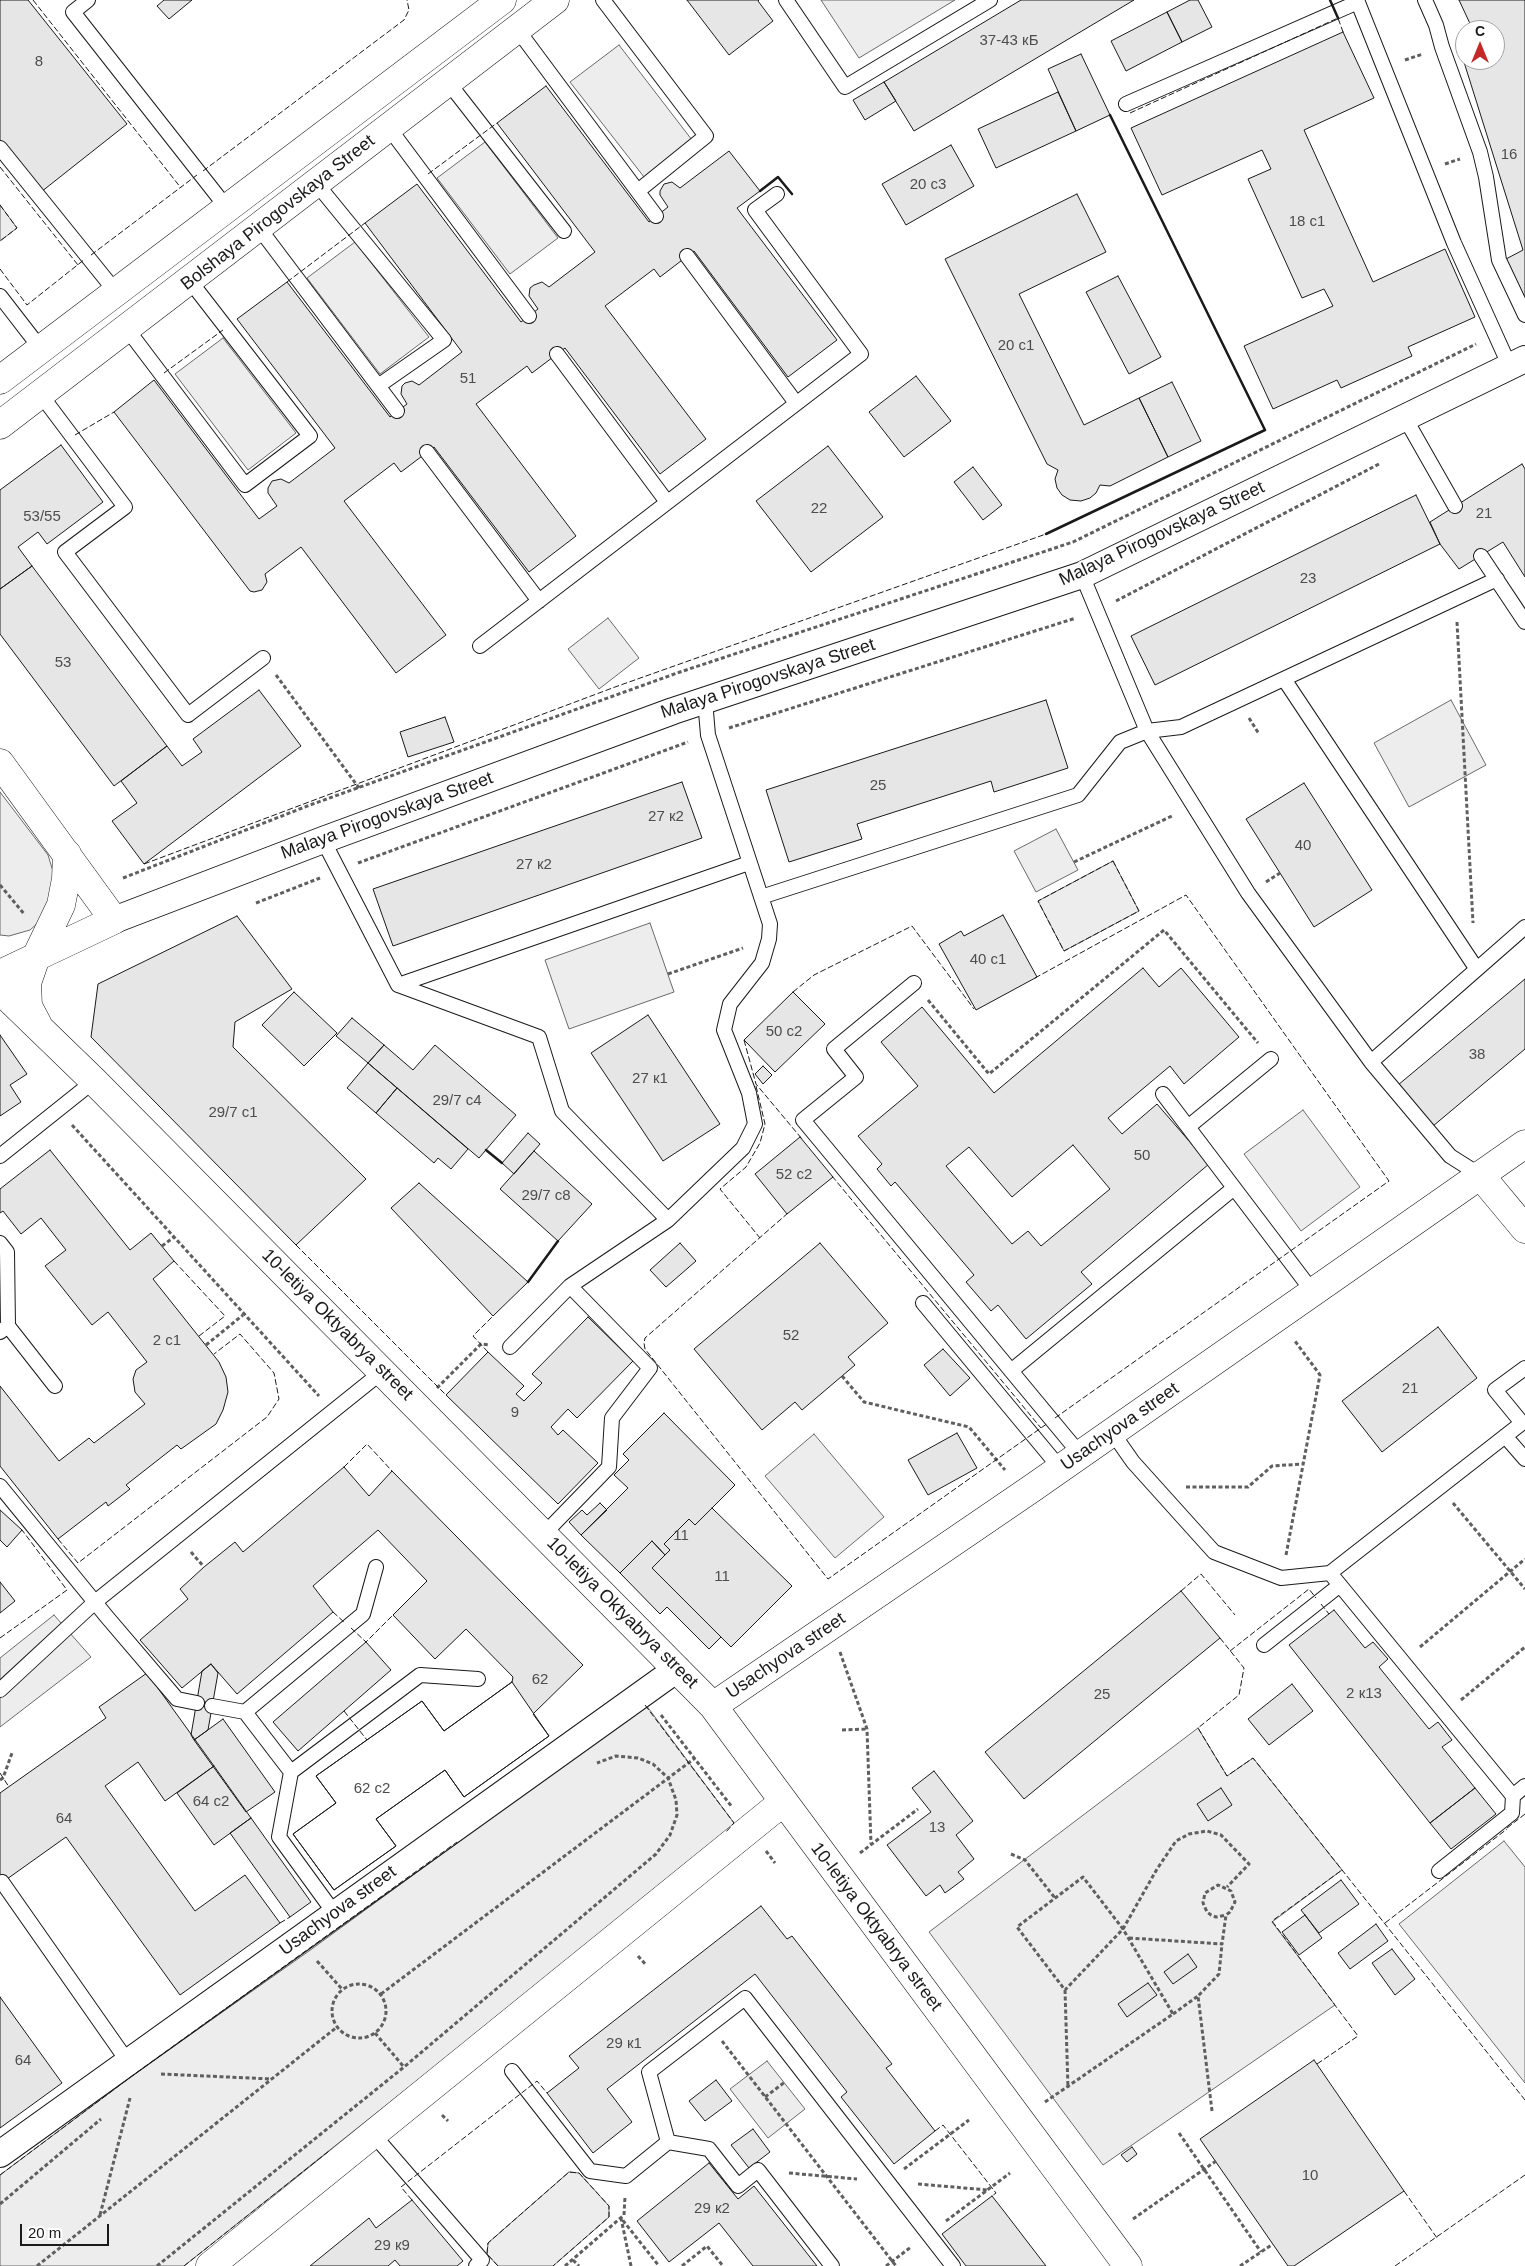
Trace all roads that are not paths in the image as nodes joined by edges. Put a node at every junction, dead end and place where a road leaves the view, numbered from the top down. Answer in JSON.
{"nodes":[{"id":1,"x":88,"y":0,"type":"edge"},
{"id":2,"x":502,"y":0,"type":"edge"},
{"id":3,"x":555,"y":0,"type":"edge"},
{"id":4,"x":603,"y":0,"type":"edge"},
{"id":5,"x":786,"y":0,"type":"edge"},
{"id":6,"x":990,"y":0,"type":"edge"},
{"id":7,"x":1425,"y":0,"type":"edge"},
{"id":8,"x":1357,"y":1,"type":"edge"},
{"id":9,"x":517,"y":29,"type":"junction"},
{"id":10,"x":448,"y":82,"type":"junction"},
{"id":11,"x":1126,"y":104,"type":"dead end"},
{"id":12,"x":389,"y":128,"type":"junction"},
{"id":13,"x":0,"y":148,"type":"edge"},
{"id":14,"x":316,"y":183,"type":"junction"},
{"id":15,"x":638,"y":191,"type":"junction"},
{"id":16,"x":777,"y":194,"type":"dead end"},
{"id":17,"x":227,"y":208,"type":"junction"},
{"id":18,"x":656,"y":216,"type":"dead end"},
{"id":19,"x":259,"y":228,"type":"junction"},
{"id":20,"x":564,"y":231,"type":"dead end"},
{"id":21,"x":687,"y":256,"type":"dead end"},
{"id":22,"x":190,"y":281,"type":"junction"},
{"id":23,"x":116,"y":292,"type":"junction"},
{"id":24,"x":0,"y":296,"type":"edge"},
{"id":25,"x":1525,"y":315,"type":"edge"},
{"id":26,"x":528,"y":316,"type":"dead end"},
{"id":27,"x":127,"y":330,"type":"junction"},
{"id":28,"x":41,"y":349,"type":"junction"},
{"id":29,"x":557,"y":354,"type":"dead end"},
{"id":30,"x":1518,"y":368,"type":"edge"},
{"id":31,"x":0,"y":380,"type":"edge"},
{"id":32,"x":378,"y":386,"type":"junction"},
{"id":33,"x":41,"y":395,"type":"junction"},
{"id":34,"x":796,"y":403,"type":"junction"},
{"id":35,"x":397,"y":412,"type":"dead end"},
{"id":36,"x":1405,"y":418,"type":"junction"},
{"id":37,"x":0,"y":425,"type":"edge"},
{"id":38,"x":427,"y":452,"type":"dead end"},
{"id":39,"x":667,"y":502,"type":"junction"},
{"id":40,"x":1455,"y":506,"type":"dead end"},
{"id":41,"x":1481,"y":556,"type":"dead end"},
{"id":42,"x":1082,"y":575,"type":"junction"},
{"id":43,"x":1497,"y":579,"type":"junction"},
{"id":44,"x":539,"y":601,"type":"junction"},
{"id":45,"x":1525,"y":622,"type":"edge"},
{"id":46,"x":480,"y":646,"type":"dead end"},
{"id":47,"x":263,"y":658,"type":"road end"},
{"id":48,"x":1284,"y":679,"type":"junction"},
{"id":49,"x":705,"y":700,"type":"junction"},
{"id":50,"x":1147,"y":732,"type":"junction"},
{"id":51,"x":0,"y":763,"type":"edge"},
{"id":52,"x":324,"y":840,"type":"junction"},
{"id":53,"x":67,"y":854,"type":"junction"},
{"id":54,"x":749,"y":863,"type":"junction"},
{"id":55,"x":761,"y":897,"type":"junction"},
{"id":56,"x":114,"y":920,"type":"junction"},
{"id":57,"x":1525,"y":927,"type":"edge"},
{"id":58,"x":36,"y":957,"type":"junction"},
{"id":59,"x":1476,"y":968,"type":"junction"},
{"id":60,"x":0,"y":974,"type":"edge"},
{"id":61,"x":914,"y":983,"type":"road end"},
{"id":62,"x":398,"y":985,"type":"junction"},
{"id":63,"x":0,"y":990,"type":"edge"},
{"id":64,"x":38,"y":1027,"type":"junction"},
{"id":65,"x":1271,"y":1059,"type":"road end"},
{"id":66,"x":1371,"y":1062,"type":"junction"},
{"id":67,"x":94,"y":1081,"type":"junction"},
{"id":68,"x":1162,"y":1094,"type":"dead end"},
{"id":69,"x":1188,"y":1128,"type":"junction"},
{"id":70,"x":1525,"y":1144,"type":"edge"},
{"id":71,"x":0,"y":1156,"type":"edge"},
{"id":72,"x":1480,"y":1175,"type":"junction"},
{"id":73,"x":1234,"y":1188,"type":"junction"},
{"id":74,"x":668,"y":1220,"type":"junction"},
{"id":75,"x":1525,"y":1230,"type":"edge"},
{"id":76,"x":0,"y":1243,"type":"edge"},
{"id":77,"x":570,"y":1286,"type":"junction"},
{"id":78,"x":1313,"y":1292,"type":"junction"},
{"id":79,"x":923,"y":1303,"type":"dead end"},
{"id":80,"x":4,"y":1329,"type":"edge"},
{"id":81,"x":510,"y":1347,"type":"road end"},
{"id":82,"x":1525,"y":1368,"type":"edge"},
{"id":83,"x":383,"y":1371,"type":"junction"},
{"id":84,"x":1012,"y":1371,"type":"junction"},
{"id":85,"x":55,"y":1386,"type":"dead end"},
{"id":86,"x":1112,"y":1432,"type":"junction"},
{"id":87,"x":1505,"y":1436,"type":"junction"},
{"id":88,"x":1525,"y":1459,"type":"edge"},
{"id":89,"x":1070,"y":1461,"type":"junction"},
{"id":90,"x":0,"y":1486,"type":"edge"},
{"id":91,"x":544,"y":1534,"type":"junction"},
{"id":92,"x":376,"y":1567,"type":"dead end"},
{"id":93,"x":1330,"y":1573,"type":"junction"},
{"id":94,"x":1340,"y":1585,"type":"junction"},
{"id":95,"x":96,"y":1602,"type":"junction"},
{"id":96,"x":1264,"y":1645,"type":"dead end"},
{"id":97,"x":676,"y":1669,"type":"junction"},
{"id":98,"x":478,"y":1678,"type":"dead end"},
{"id":99,"x":0,"y":1690,"type":"edge"},
{"id":100,"x":197,"y":1703,"type":"dead end"},
{"id":101,"x":212,"y":1706,"type":"dead end"},
{"id":102,"x":713,"y":1706,"type":"junction"},
{"id":103,"x":245,"y":1712,"type":"junction"},
{"id":104,"x":291,"y":1772,"type":"junction"},
{"id":105,"x":1525,"y":1786,"type":"edge"},
{"id":106,"x":1513,"y":1796,"type":"junction"},
{"id":107,"x":783,"y":1802,"type":"junction"},
{"id":108,"x":1439,"y":1871,"type":"dead end"},
{"id":109,"x":2,"y":1882,"type":"dead end"},
{"id":110,"x":335,"y":1914,"type":"junction"},
{"id":111,"x":128,"y":2062,"type":"junction"},
{"id":112,"x":512,"y":2071,"type":"dead end"},
{"id":113,"x":372,"y":2133,"type":"junction"},
{"id":114,"x":668,"y":2142,"type":"junction"},
{"id":115,"x":0,"y":2154,"type":"edge"},
{"id":116,"x":210,"y":2266,"type":"edge"},
{"id":117,"x":476,"y":2266,"type":"edge"},
{"id":118,"x":832,"y":2266,"type":"edge"},
{"id":119,"x":954,"y":2266,"type":"edge"},
{"id":120,"x":1128,"y":2266,"type":"edge"}],
"edges":[{"from":1,"to":17,"type":"lane"},
{"from":2,"to":17,"type":"street","name":"Bolshaya Pirogovskaya Street"},
{"from":3,"to":9,"type":"street","name":"Bolshaya Pirogovskaya Street"},
{"from":4,"to":15,"type":"lane"},
{"from":5,"to":6,"type":"lane"},
{"from":7,"to":25,"type":"lane"},
{"from":8,"to":11,"type":"lane"},
{"from":8,"to":30,"type":"lane"},
{"from":9,"to":10,"type":"street","name":"Bolshaya Pirogovskaya Street"},
{"from":9,"to":15,"type":"lane"},
{"from":10,"to":12,"type":"street","name":"Bolshaya Pirogovskaya Street"},
{"from":10,"to":20,"type":"lane"},
{"from":12,"to":14,"type":"street","name":"Bolshaya Pirogovskaya Street"},
{"from":12,"to":26,"type":"lane"},
{"from":13,"to":23,"type":"lane"},
{"from":14,"to":19,"type":"street","name":"Bolshaya Pirogovskaya Street"},
{"from":14,"to":32,"type":"lane"},
{"from":15,"to":18,"type":"lane"},
{"from":16,"to":34,"type":"lane"},
{"from":17,"to":23,"type":"street","name":"Bolshaya Pirogovskaya Street"},
{"from":19,"to":22,"type":"street","name":"Bolshaya Pirogovskaya Street"},
{"from":19,"to":32,"type":"lane"},
{"from":21,"to":34,"type":"lane"},
{"from":22,"to":27,"type":"street","name":"Bolshaya Pirogovskaya Street"},
{"from":22,"to":27,"type":"lane"},
{"from":23,"to":28,"type":"street","name":"Bolshaya Pirogovskaya Street"},
{"from":24,"to":28,"type":"lane"},
{"from":27,"to":33,"type":"street","name":"Bolshaya Pirogovskaya Street"},
{"from":28,"to":31,"type":"street","name":"Bolshaya Pirogovskaya Street"},
{"from":29,"to":39,"type":"lane"},
{"from":30,"to":36,"type":"street","name":"Malaya Pirogovskaya Street"},
{"from":32,"to":35,"type":"lane"},
{"from":33,"to":37,"type":"street","name":"Bolshaya Pirogovskaya Street"},
{"from":33,"to":47,"type":"lane"},
{"from":34,"to":39,"type":"lane"},
{"from":36,"to":40,"type":"lane"},
{"from":36,"to":42,"type":"street","name":"Malaya Pirogovskaya Street"},
{"from":38,"to":44,"type":"lane"},
{"from":39,"to":44,"type":"lane"},
{"from":41,"to":43,"type":"lane"},
{"from":42,"to":49,"type":"street","name":"Malaya Pirogovskaya Street"},
{"from":42,"to":50,"type":"lane"},
{"from":43,"to":45,"type":"lane"},
{"from":43,"to":48,"type":"lane"},
{"from":44,"to":46,"type":"lane"},
{"from":48,"to":50,"type":"lane"},
{"from":48,"to":59,"type":"lane"},
{"from":49,"to":52,"type":"street","name":"Malaya Pirogovskaya Street"},
{"from":49,"to":54,"type":"lane"},
{"from":50,"to":55,"type":"lane"},
{"from":50,"to":66,"type":"lane"},
{"from":51,"to":53,"type":"street"},
{"from":52,"to":56,"type":"street","name":"Malaya Pirogovskaya Street"},
{"from":52,"to":62,"type":"lane"},
{"from":53,"to":56,"type":"street"},
{"from":53,"to":58,"type":"street","name":"10-letiya Oktyabrya street"},
{"from":54,"to":55,"type":"lane"},
{"from":54,"to":62,"type":"lane"},
{"from":55,"to":74,"type":"lane"},
{"from":56,"to":58,"type":"street","name":"Malaya Pirogovskaya Street"},
{"from":57,"to":59,"type":"lane"},
{"from":58,"to":60,"type":"street","name":"Malaya Pirogovskaya Street"},
{"from":58,"to":64,"type":"street","name":"10-letiya Oktyabrya street"},
{"from":59,"to":66,"type":"lane"},
{"from":61,"to":84,"type":"lane"},
{"from":62,"to":74,"type":"lane"},
{"from":63,"to":64,"type":"street","name":"10-letiya Oktyabrya street"},
{"from":64,"to":67,"type":"street","name":"10-letiya Oktyabrya street"},
{"from":65,"to":69,"type":"lane"},
{"from":66,"to":72,"type":"lane"},
{"from":67,"to":71,"type":"lane"},
{"from":67,"to":83,"type":"street","name":"10-letiya Oktyabrya street"},
{"from":68,"to":69,"type":"lane"},
{"from":69,"to":73,"type":"lane"},
{"from":70,"to":72,"type":"street","name":"Usachyova street"},
{"from":72,"to":75,"type":"street"},
{"from":72,"to":78,"type":"street","name":"Usachyova street"},
{"from":73,"to":78,"type":"lane"},
{"from":73,"to":84,"type":"lane"},
{"from":74,"to":77,"type":"lane"},
{"from":76,"to":80,"type":"lane"},
{"from":77,"to":81,"type":"lane"},
{"from":77,"to":91,"type":"lane"},
{"from":78,"to":86,"type":"street","name":"Usachyova street"},
{"from":79,"to":89,"type":"lane"},
{"from":80,"to":85,"type":"lane"},
{"from":82,"to":87,"type":"lane"},
{"from":83,"to":91,"type":"street","name":"10-letiya Oktyabrya street"},
{"from":83,"to":95,"type":"lane"},
{"from":84,"to":89,"type":"lane"},
{"from":86,"to":89,"type":"street","name":"Usachyova street"},
{"from":86,"to":93,"type":"lane"},
{"from":87,"to":88,"type":"lane"},
{"from":87,"to":93,"type":"lane"},
{"from":89,"to":102,"type":"street","name":"Usachyova street"},
{"from":90,"to":95,"type":"lane"},
{"from":91,"to":97,"type":"street","name":"10-letiya Oktyabrya street"},
{"from":92,"to":103,"type":"lane"},
{"from":93,"to":94,"type":"lane"},
{"from":94,"to":96,"type":"lane"},
{"from":94,"to":106,"type":"lane"},
{"from":95,"to":99,"type":"lane"},
{"from":95,"to":100,"type":"lane"},
{"from":97,"to":102,"type":"street","name":"10-letiya Oktyabrya street"},
{"from":97,"to":110,"type":"street","name":"Usachyova street"},
{"from":98,"to":104,"type":"lane"},
{"from":101,"to":103,"type":"lane"},
{"from":102,"to":107,"type":"street","name":"10-letiya Oktyabrya street"},
{"from":103,"to":104,"type":"lane"},
{"from":104,"to":110,"type":"lane"},
{"from":105,"to":106,"type":"lane"},
{"from":106,"to":108,"type":"lane"},
{"from":107,"to":113,"type":"street"},
{"from":107,"to":120,"type":"street","name":"10-letiya Oktyabrya street"},
{"from":109,"to":111,"type":"lane"},
{"from":110,"to":111,"type":"street","name":"Usachyova street"},
{"from":111,"to":115,"type":"street","name":"Usachyova street"},
{"from":112,"to":114,"type":"lane"},
{"from":113,"to":116,"type":"street"},
{"from":113,"to":117,"type":"lane"},
{"from":114,"to":118,"type":"lane"},
{"from":114,"to":119,"type":"lane"}]}
